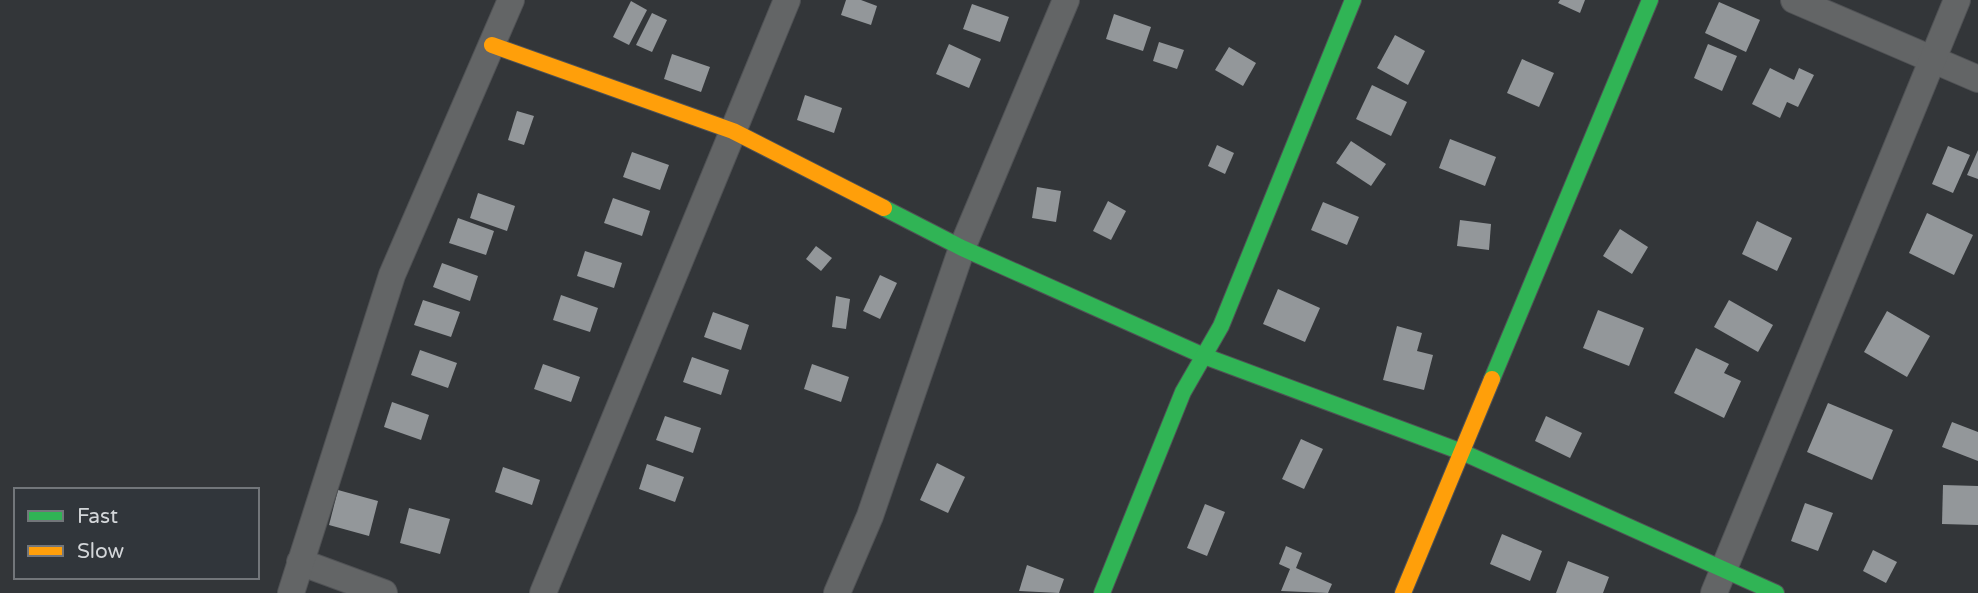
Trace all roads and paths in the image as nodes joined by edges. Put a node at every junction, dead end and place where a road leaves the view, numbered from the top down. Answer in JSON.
{"nodes":[{"id":1,"x":511,"y":0,"type":"edge"},
{"id":2,"x":787,"y":0,"type":"edge"},
{"id":3,"x":1066,"y":0,"type":"edge"},
{"id":4,"x":1353,"y":0,"type":"edge"},
{"id":5,"x":1650,"y":0,"type":"edge"},
{"id":6,"x":1794,"y":0,"type":"edge"},
{"id":7,"x":1957,"y":0,"type":"edge"},
{"id":8,"x":492,"y":45,"type":"junction"},
{"id":9,"x":1933,"y":60,"type":"junction"},
{"id":10,"x":1978,"y":79,"type":"edge"},
{"id":11,"x":733,"y":131,"type":"junction"},
{"id":12,"x":962,"y":248,"type":"junction"},
{"id":13,"x":1203,"y":356,"type":"junction"},
{"id":14,"x":1461,"y":452,"type":"junction"},
{"id":15,"x":300,"y":562,"type":"junction"},
{"id":16,"x":1719,"y":581,"type":"edge"},
{"id":17,"x":290,"y":593,"type":"edge"},
{"id":18,"x":384,"y":593,"type":"edge"},
{"id":19,"x":543,"y":593,"type":"edge"},
{"id":20,"x":836,"y":593,"type":"edge"},
{"id":21,"x":1102,"y":593,"type":"edge"},
{"id":22,"x":1403,"y":593,"type":"edge"},
{"id":23,"x":1776,"y":593,"type":"edge"}],
"edges":[{"from":1,"to":8,"type":"street"},
{"from":2,"to":11,"type":"street"},
{"from":3,"to":12,"type":"street"},
{"from":4,"to":13,"type":"street"},
{"from":5,"to":14,"type":"street"},
{"from":6,"to":9,"type":"street"},
{"from":7,"to":9,"type":"street"},
{"from":8,"to":11,"type":"street"},
{"from":8,"to":15,"type":"street"},
{"from":9,"to":10,"type":"street"},
{"from":9,"to":16,"type":"street"},
{"from":11,"to":12,"type":"street"},
{"from":11,"to":19,"type":"street"},
{"from":12,"to":13,"type":"street"},
{"from":12,"to":20,"type":"street"},
{"from":13,"to":14,"type":"street"},
{"from":13,"to":21,"type":"street"},
{"from":14,"to":16,"type":"street"},
{"from":14,"to":22,"type":"street"},
{"from":15,"to":17,"type":"street"},
{"from":15,"to":18,"type":"street"},
{"from":16,"to":23,"type":"street"}]}
